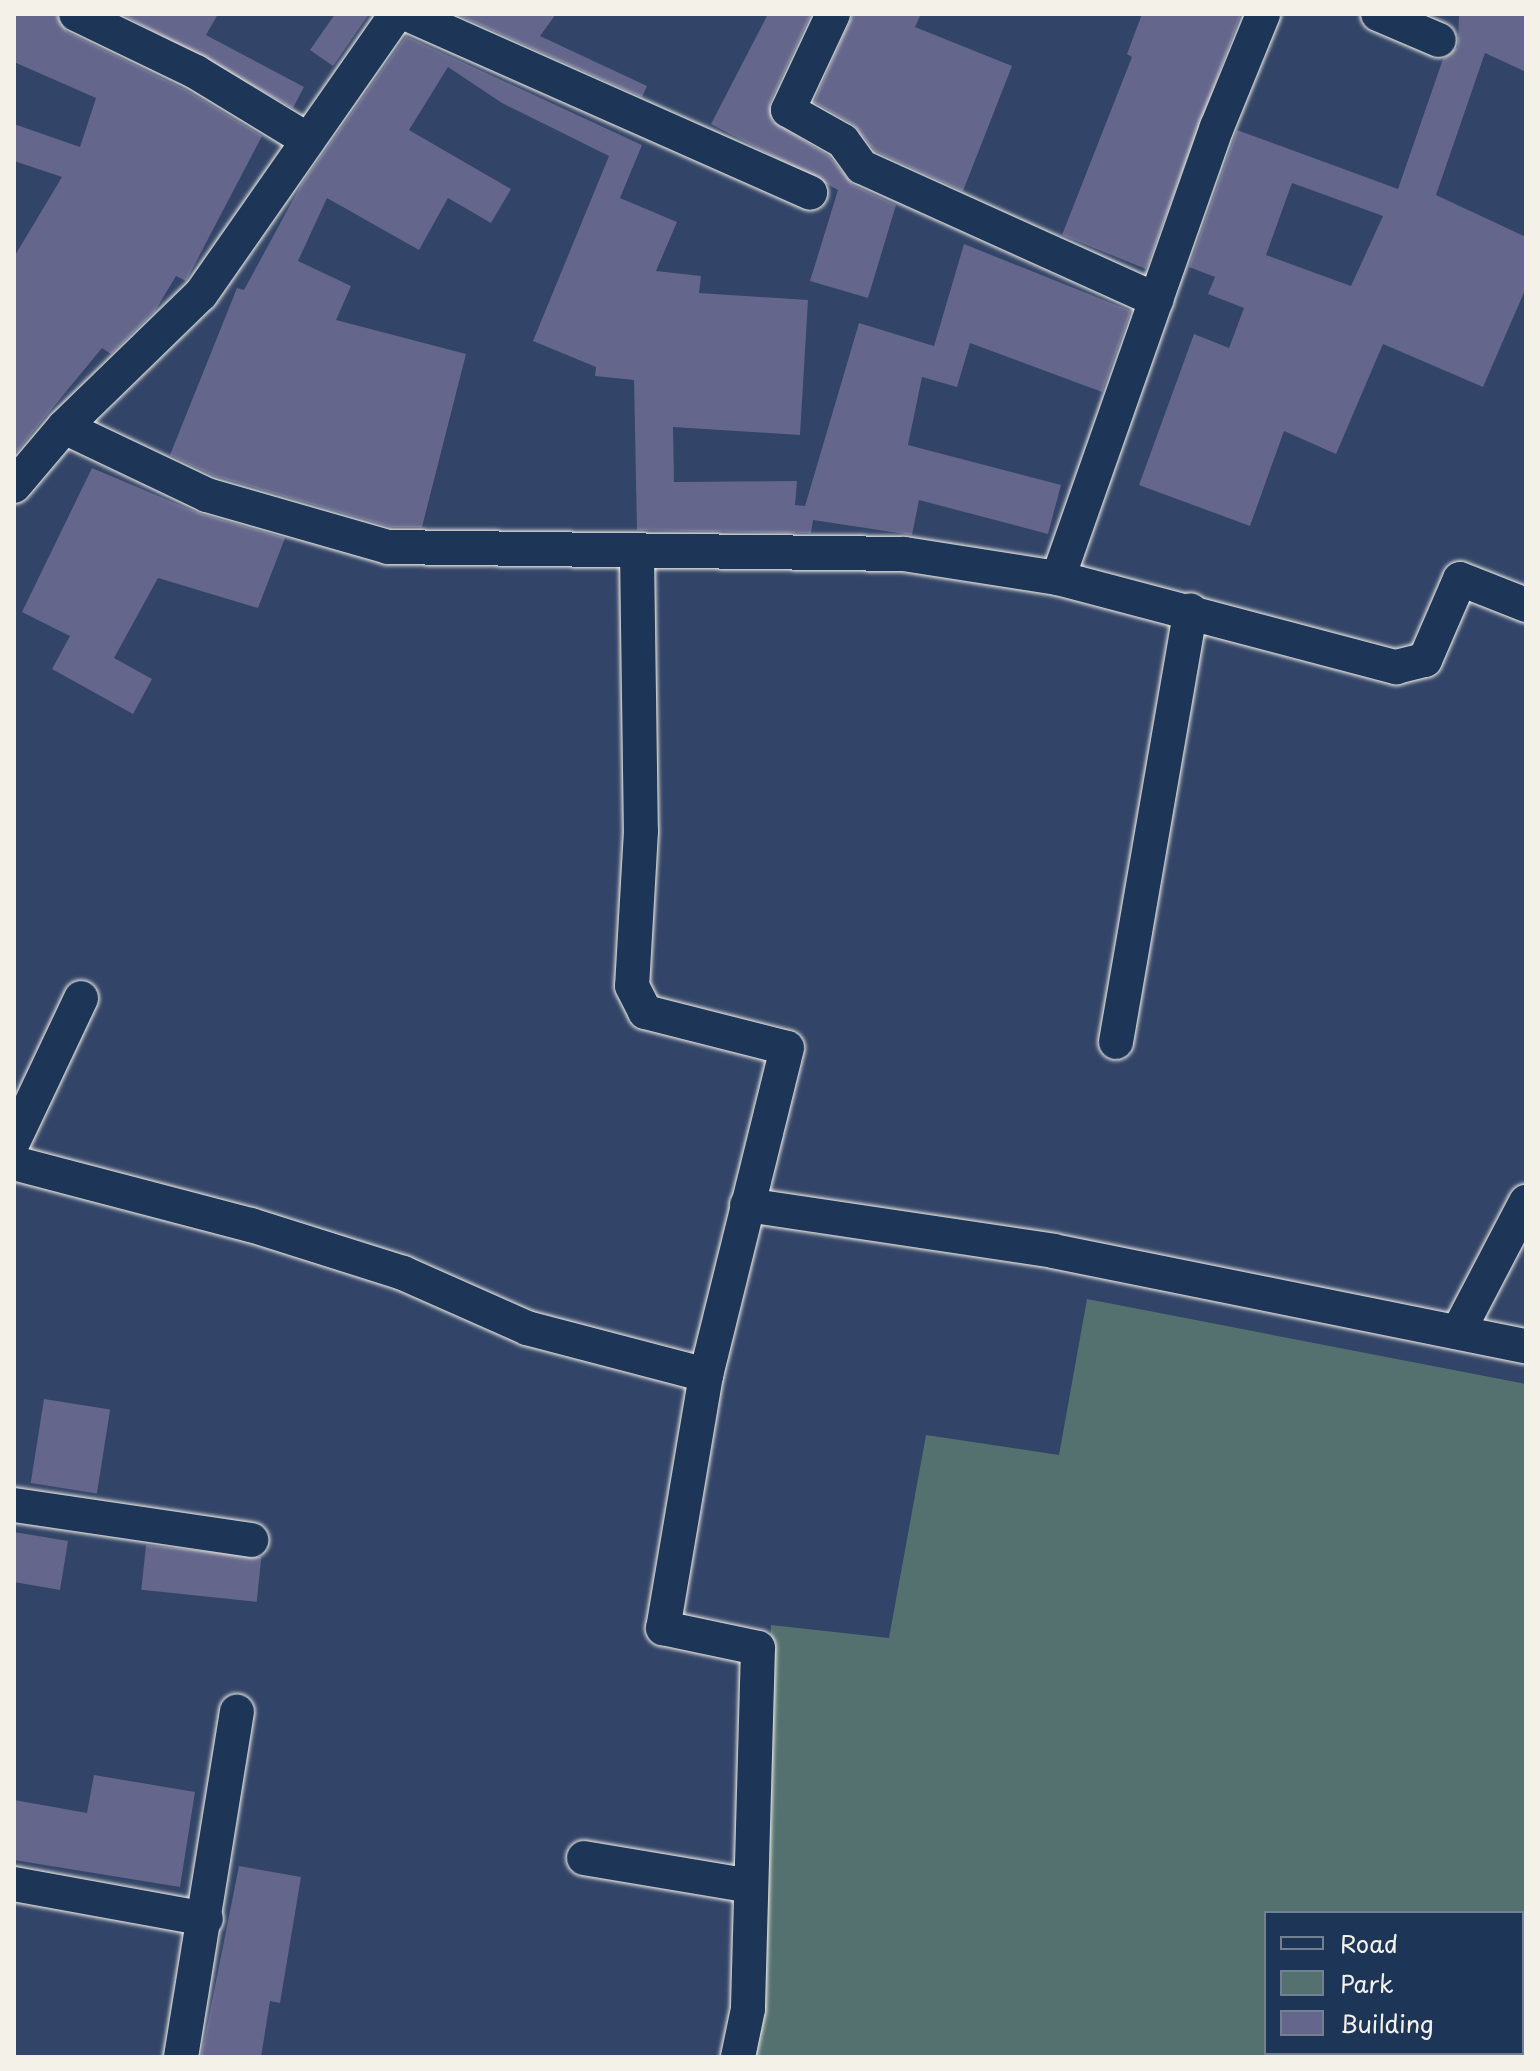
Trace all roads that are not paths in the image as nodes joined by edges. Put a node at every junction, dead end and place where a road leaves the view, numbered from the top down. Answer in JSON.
{"nodes":[{"id":1,"x":76,"y":14,"type":"edge"},
{"id":2,"x":396,"y":14,"type":"edge"},
{"id":3,"x":407,"y":14,"type":"edge"},
{"id":4,"x":833,"y":14,"type":"edge"},
{"id":5,"x":1263,"y":14,"type":"edge"},
{"id":6,"x":1378,"y":14,"type":"edge"},
{"id":7,"x":1439,"y":40,"type":"dead end"},
{"id":8,"x":308,"y":140,"type":"junction"},
{"id":9,"x":810,"y":193,"type":"dead end"},
{"id":10,"x":1156,"y":300,"type":"junction"},
{"id":11,"x":64,"y":427,"type":"junction"},
{"id":12,"x":14,"y":486,"type":"edge"},
{"id":13,"x":637,"y":553,"type":"junction"},
{"id":14,"x":1058,"y":578,"type":"junction"},
{"id":15,"x":1526,"y":605,"type":"edge"},
{"id":16,"x":1191,"y":610,"type":"junction"},
{"id":17,"x":81,"y":998,"type":"dead end"},
{"id":18,"x":1116,"y":1042,"type":"dead end"},
{"id":19,"x":14,"y":1140,"type":"edge"},
{"id":20,"x":14,"y":1163,"type":"edge"},
{"id":21,"x":1526,"y":1202,"type":"edge"},
{"id":22,"x":747,"y":1205,"type":"junction"},
{"id":23,"x":1458,"y":1332,"type":"junction"},
{"id":24,"x":1526,"y":1346,"type":"edge"},
{"id":25,"x":706,"y":1375,"type":"junction"},
{"id":26,"x":14,"y":1505,"type":"edge"},
{"id":27,"x":251,"y":1540,"type":"dead end"},
{"id":28,"x":237,"y":1712,"type":"dead end"},
{"id":29,"x":584,"y":1858,"type":"dead end"},
{"id":30,"x":14,"y":1884,"type":"edge"},
{"id":31,"x":751,"y":1886,"type":"junction"},
{"id":32,"x":206,"y":1919,"type":"junction"},
{"id":33,"x":181,"y":2057,"type":"edge"},
{"id":34,"x":738,"y":2057,"type":"edge"}],
"edges":[{"from":1,"to":8,"type":"street"},
{"from":2,"to":8,"type":"street"},
{"from":3,"to":9,"type":"street"},
{"from":4,"to":10,"type":"street"},
{"from":5,"to":10,"type":"street"},
{"from":6,"to":7,"type":"street"},
{"from":8,"to":11,"type":"street"},
{"from":10,"to":14,"type":"street"},
{"from":11,"to":12,"type":"street"},
{"from":11,"to":13,"type":"street"},
{"from":13,"to":14,"type":"street"},
{"from":13,"to":22,"type":"street"},
{"from":14,"to":16,"type":"street"},
{"from":15,"to":16,"type":"street"},
{"from":16,"to":18,"type":"street"},
{"from":17,"to":19,"type":"street"},
{"from":20,"to":25,"type":"street"},
{"from":21,"to":23,"type":"street"},
{"from":22,"to":23,"type":"street"},
{"from":22,"to":25,"type":"street"},
{"from":23,"to":24,"type":"street"},
{"from":25,"to":31,"type":"street"},
{"from":26,"to":27,"type":"street"},
{"from":28,"to":32,"type":"street"},
{"from":29,"to":31,"type":"street"},
{"from":30,"to":32,"type":"street"},
{"from":31,"to":34,"type":"street"},
{"from":32,"to":33,"type":"street"}]}
